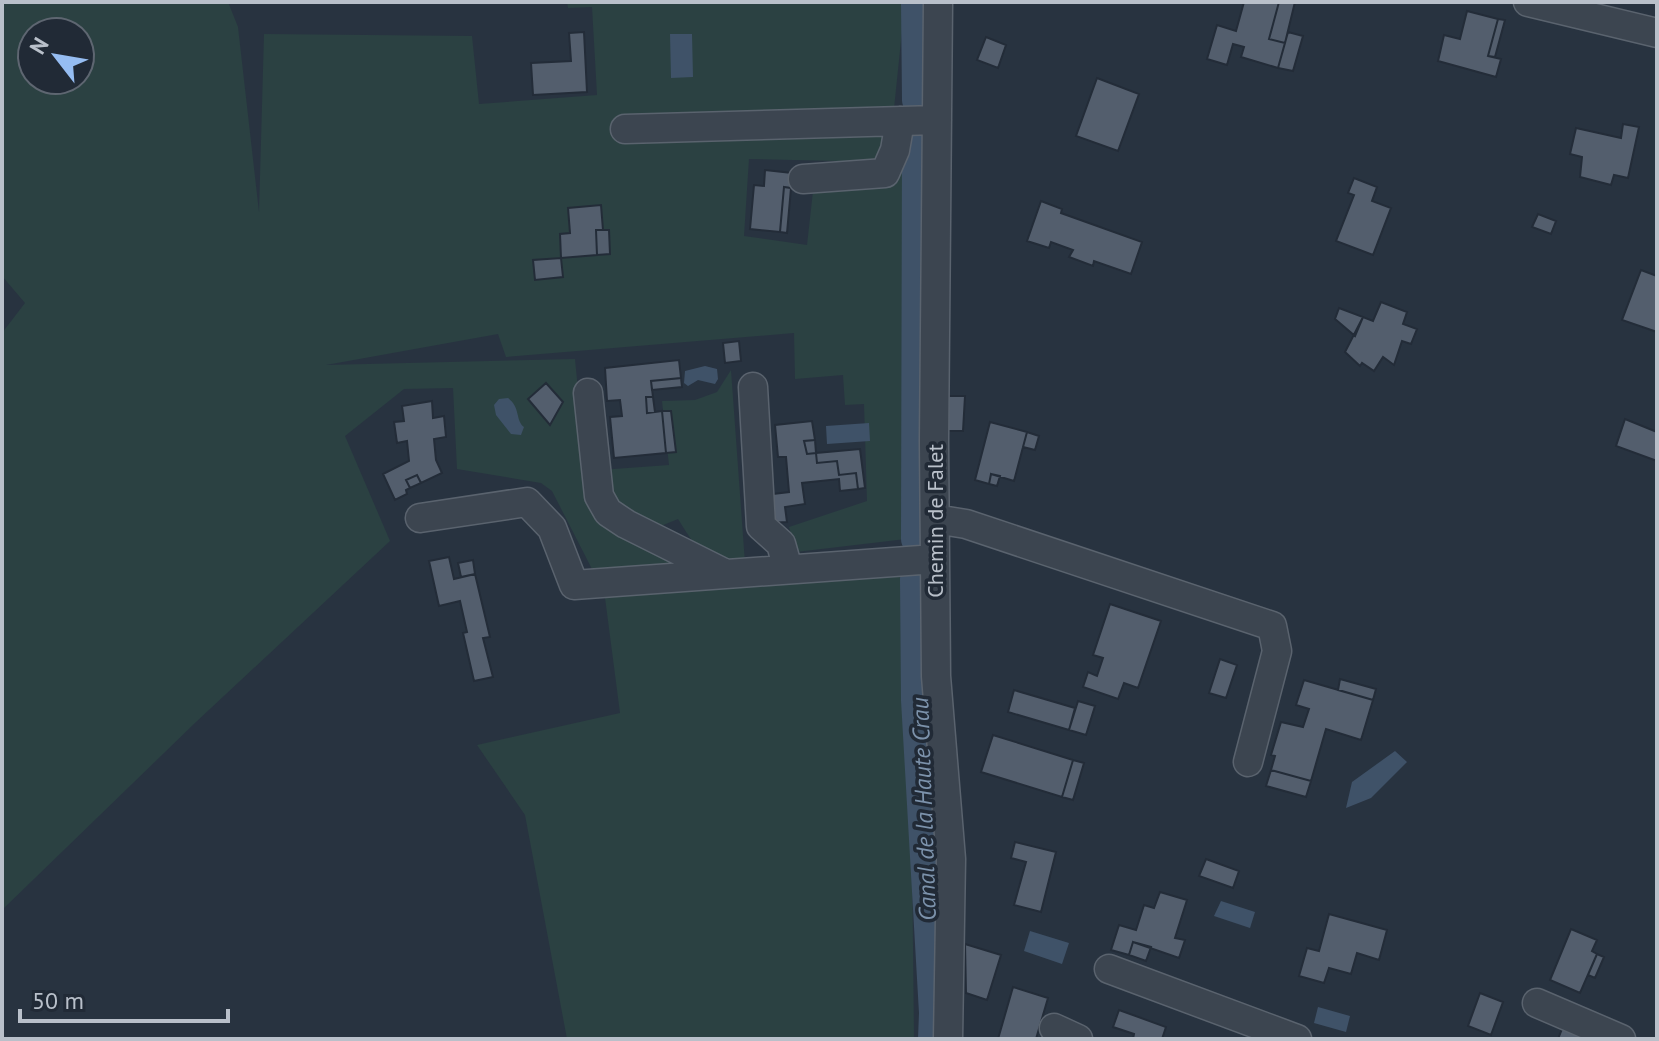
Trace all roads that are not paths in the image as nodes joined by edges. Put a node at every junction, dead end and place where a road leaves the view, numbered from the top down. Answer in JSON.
{"nodes":[{"id":1,"x":938,"y":2,"type":"edge"},
{"id":2,"x":1528,"y":2,"type":"edge"},
{"id":3,"x":1657,"y":33,"type":"edge"},
{"id":4,"x":937,"y":120,"type":"junction"},
{"id":5,"x":900,"y":121,"type":"junction"},
{"id":6,"x":625,"y":129,"type":"dead end"},
{"id":7,"x":803,"y":179,"type":"dead end"},
{"id":8,"x":753,"y":387,"type":"dead end"},
{"id":9,"x":588,"y":393,"type":"dead end"},
{"id":10,"x":420,"y":518,"type":"dead end"},
{"id":11,"x":935,"y":519,"type":"junction"},
{"id":12,"x":935,"y":559,"type":"junction"},
{"id":13,"x":788,"y":569,"type":"junction"},
{"id":14,"x":724,"y":574,"type":"junction"},
{"id":15,"x":1248,"y":762,"type":"dead end"},
{"id":16,"x":1109,"y":969,"type":"dead end"},
{"id":17,"x":1537,"y":1003,"type":"dead end"},
{"id":18,"x":948,"y":1039,"type":"edge"},
{"id":19,"x":1297,"y":1039,"type":"edge"},
{"id":20,"x":1621,"y":1039,"type":"edge"}],
"edges":[{"from":1,"to":4,"type":"street","name":"Chemin de Falet"},
{"from":2,"to":3,"type":"street"},
{"from":4,"to":5,"type":"street"},
{"from":4,"to":11,"type":"street","name":"Chemin de Falet"},
{"from":5,"to":6,"type":"street"},
{"from":5,"to":7,"type":"street"},
{"from":8,"to":13,"type":"street"},
{"from":9,"to":14,"type":"street"},
{"from":10,"to":14,"type":"street"},
{"from":11,"to":12,"type":"street","name":"Chemin de Falet"},
{"from":11,"to":15,"type":"street"},
{"from":12,"to":13,"type":"street"},
{"from":12,"to":18,"type":"street","name":"Chemin de Falet"},
{"from":13,"to":14,"type":"street"},
{"from":16,"to":19,"type":"street"},
{"from":17,"to":20,"type":"street"}]}
